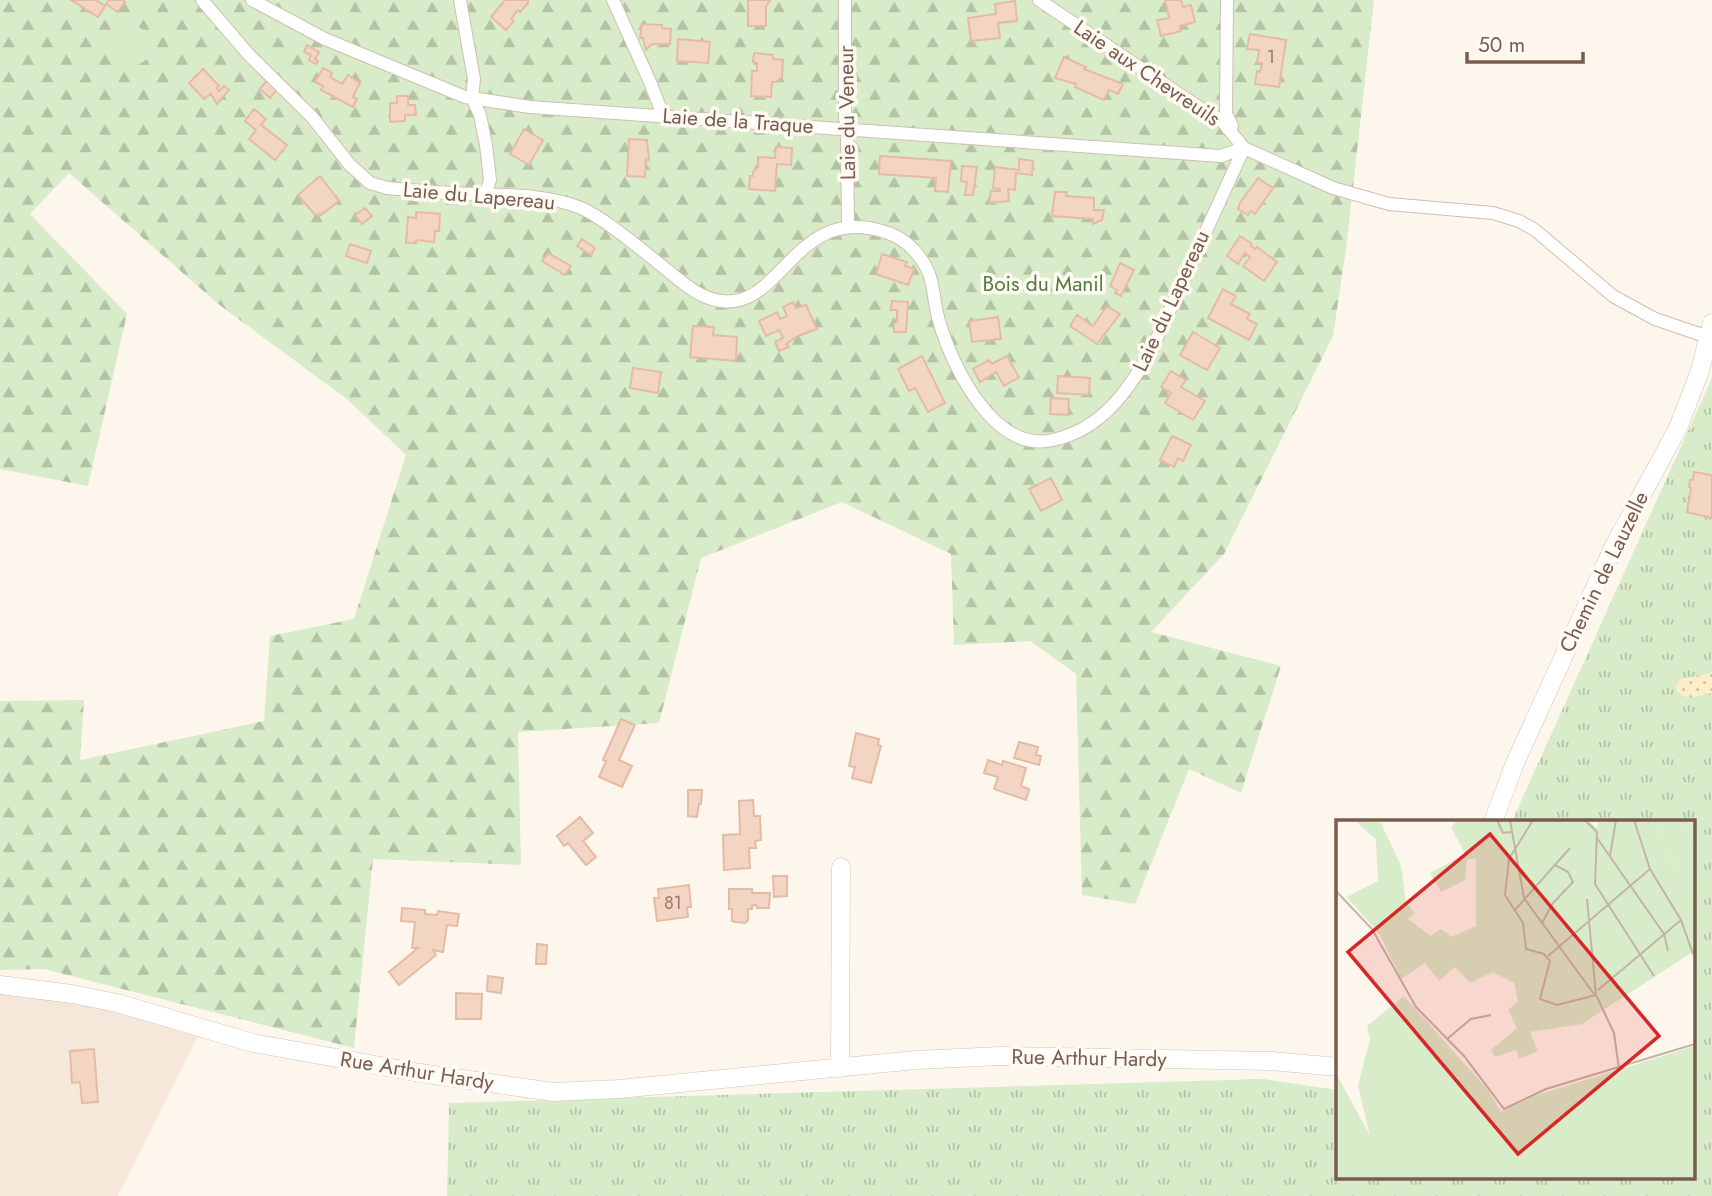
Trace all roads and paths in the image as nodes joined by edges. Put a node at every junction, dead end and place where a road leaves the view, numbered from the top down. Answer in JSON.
{"nodes":[{"id":1,"x":202,"y":0,"type":"edge"},
{"id":2,"x":252,"y":0,"type":"edge"},
{"id":3,"x":460,"y":0,"type":"edge"},
{"id":4,"x":612,"y":0,"type":"edge"},
{"id":5,"x":845,"y":0,"type":"edge"},
{"id":6,"x":1038,"y":0,"type":"edge"},
{"id":7,"x":1227,"y":0,"type":"edge"},
{"id":8,"x":472,"y":98,"type":"junction"},
{"id":9,"x":663,"y":116,"type":"junction"},
{"id":10,"x":849,"y":129,"type":"junction"},
{"id":11,"x":1244,"y":148,"type":"junction"},
{"id":12,"x":486,"y":193,"type":"junction"},
{"id":13,"x":848,"y":226,"type":"junction"},
{"id":14,"x":1710,"y":330,"type":"edge"},
{"id":15,"x":1493,"y":820,"type":"edge"},
{"id":16,"x":841,"y":867,"type":"dead end"},
{"id":17,"x":0,"y":985,"type":"edge"},
{"id":18,"x":1336,"y":1067,"type":"edge"},
{"id":19,"x":840,"y":1068,"type":"junction"}],
"edges":[{"from":1,"to":12,"type":"street","name":"Laie du Lapereau"},
{"from":2,"to":8,"type":"street","name":"Laie de la Traque"},
{"from":3,"to":8,"type":"street"},
{"from":4,"to":9,"type":"street"},
{"from":5,"to":10,"type":"street","name":"Laie du Veneur"},
{"from":6,"to":11,"type":"street","name":"Laie aux Chevreuils"},
{"from":7,"to":11,"type":"street"},
{"from":8,"to":9,"type":"street","name":"Laie de la Traque"},
{"from":8,"to":12,"type":"street"},
{"from":9,"to":10,"type":"street","name":"Laie de la Traque"},
{"from":10,"to":11,"type":"street","name":"Laie de la Traque"},
{"from":10,"to":13,"type":"street","name":"Laie du Veneur"},
{"from":11,"to":13,"type":"street","name":"Laie du Lapereau"},
{"from":11,"to":14,"type":"street","name":"Laie aux Chevreuils"},
{"from":12,"to":13,"type":"street","name":"Laie du Lapereau"},
{"from":14,"to":15,"type":"street","name":"Chemin de Lauzelle"},
{"from":16,"to":19,"type":"street"},
{"from":17,"to":19,"type":"street","name":"Rue Arthur Hardy"},
{"from":18,"to":19,"type":"street","name":"Rue Arthur Hardy"}]}
